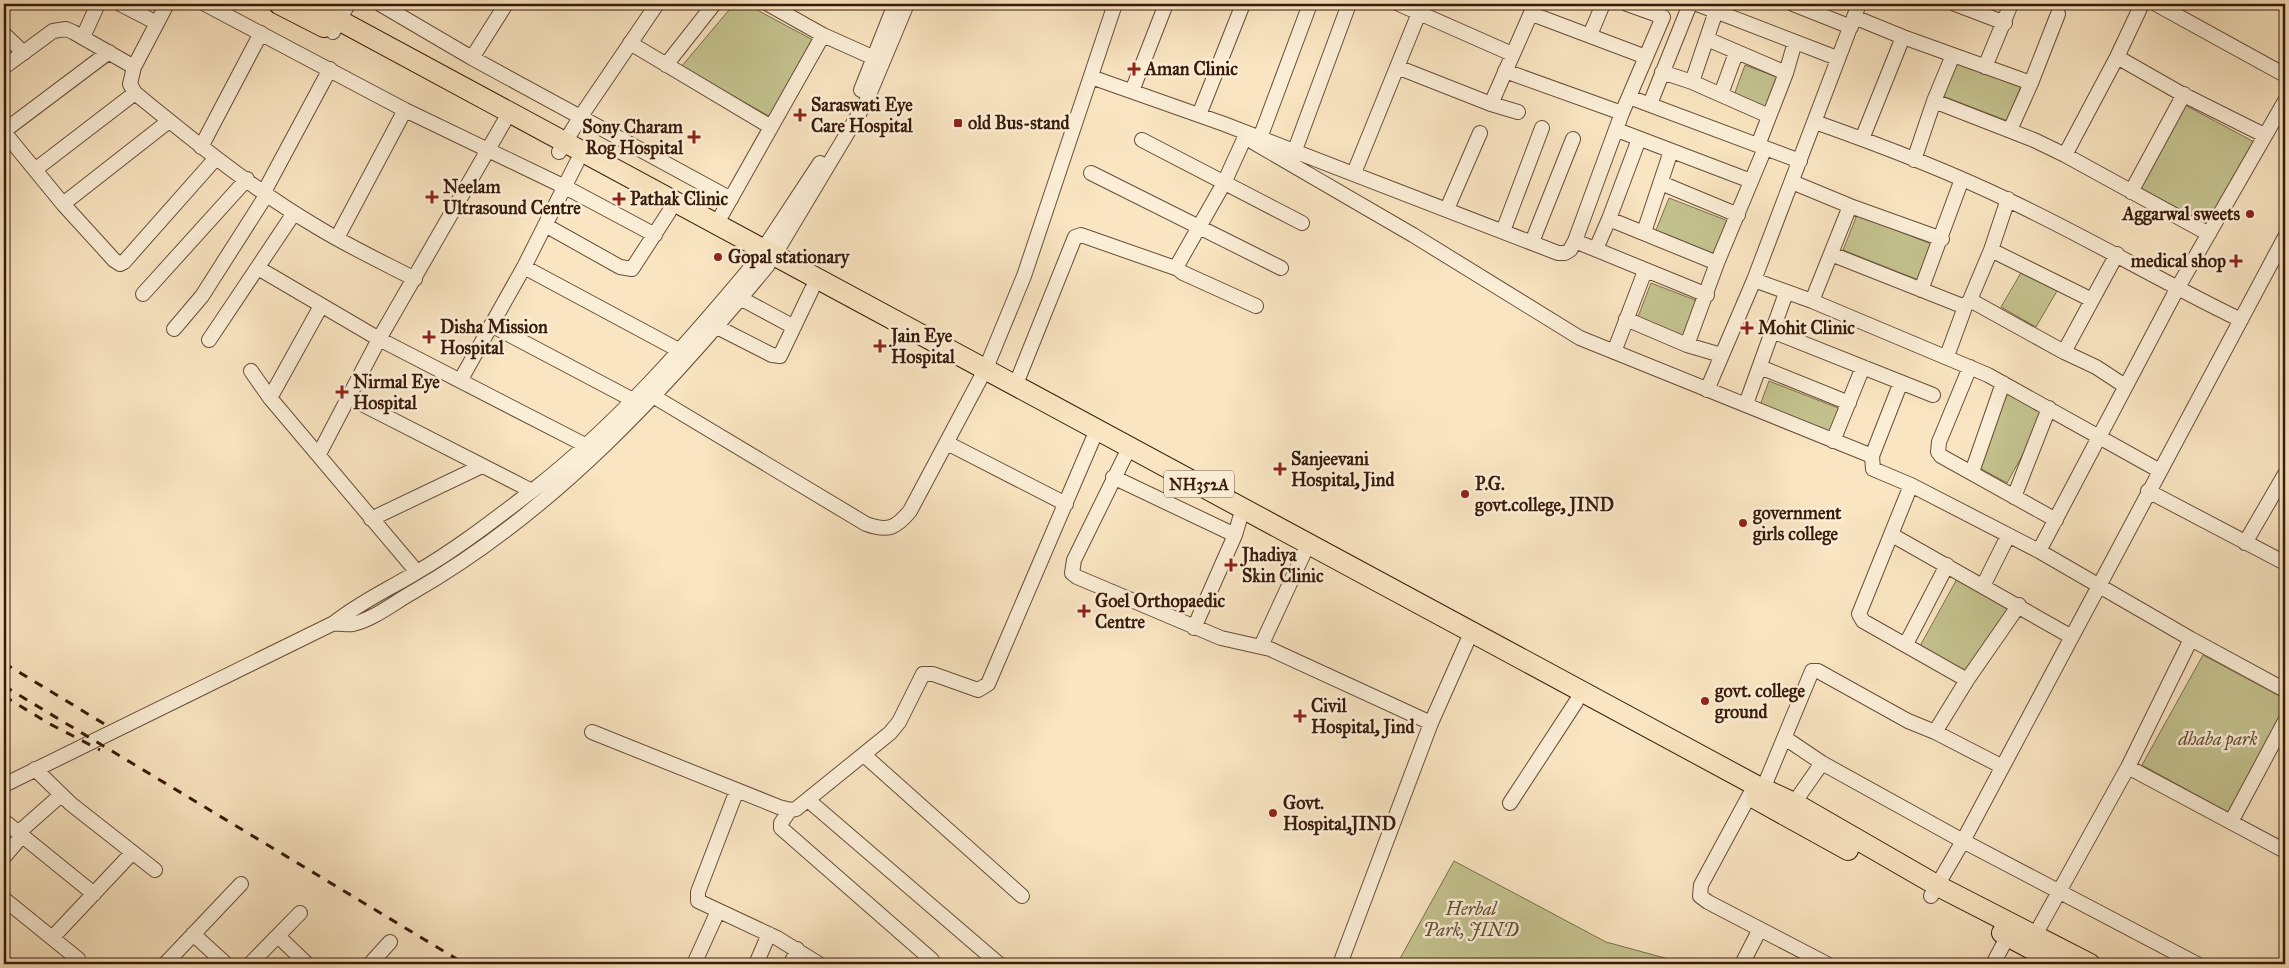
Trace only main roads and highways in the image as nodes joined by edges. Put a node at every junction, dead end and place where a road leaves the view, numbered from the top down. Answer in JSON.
{"nodes":[{"id":1,"x":280,"y":4,"type":"edge"},
{"id":2,"x":309,"y":4,"type":"edge"},
{"id":3,"x":340,"y":19,"type":"edge"},
{"id":4,"x":562,"y":147,"type":"junction"},
{"id":5,"x":766,"y":256,"type":"junction"},
{"id":6,"x":983,"y":374,"type":"junction"},
{"id":7,"x":1127,"y":451,"type":"junction"},
{"id":8,"x":1756,"y":790,"type":"junction"},
{"id":9,"x":1934,"y":891,"type":"junction"},
{"id":10,"x":2011,"y":931,"type":"junction"},
{"id":11,"x":2059,"y":964,"type":"edge"},
{"id":12,"x":2090,"y":964,"type":"edge"}],
"edges":[{"from":1,"to":3,"type":"highway","number":"NH352A"},
{"from":2,"to":3,"type":"highway","number":"NH352A"},
{"from":3,"to":4,"type":"highway","number":"NH352A"},
{"from":3,"to":4,"type":"highway","number":"NH352A"},
{"from":4,"to":5,"type":"highway","number":"NH352A"},
{"from":4,"to":5,"type":"highway","number":"NH352A"},
{"from":5,"to":6,"type":"highway","number":"NH352A"},
{"from":5,"to":6,"type":"highway","number":"NH352A"},
{"from":6,"to":7,"type":"highway","number":"NH352A"},
{"from":6,"to":7,"type":"highway","number":"NH352A"},
{"from":7,"to":8,"type":"highway","number":"NH352A"},
{"from":7,"to":8,"type":"highway","number":"NH352A"},
{"from":8,"to":9,"type":"highway","number":"NH352A"},
{"from":8,"to":9,"type":"highway","number":"NH352A"},
{"from":9,"to":10,"type":"highway","number":"NH352A"},
{"from":10,"to":11,"type":"highway","number":"NH352A"},
{"from":10,"to":12,"type":"highway","number":"NH352A"}]}
